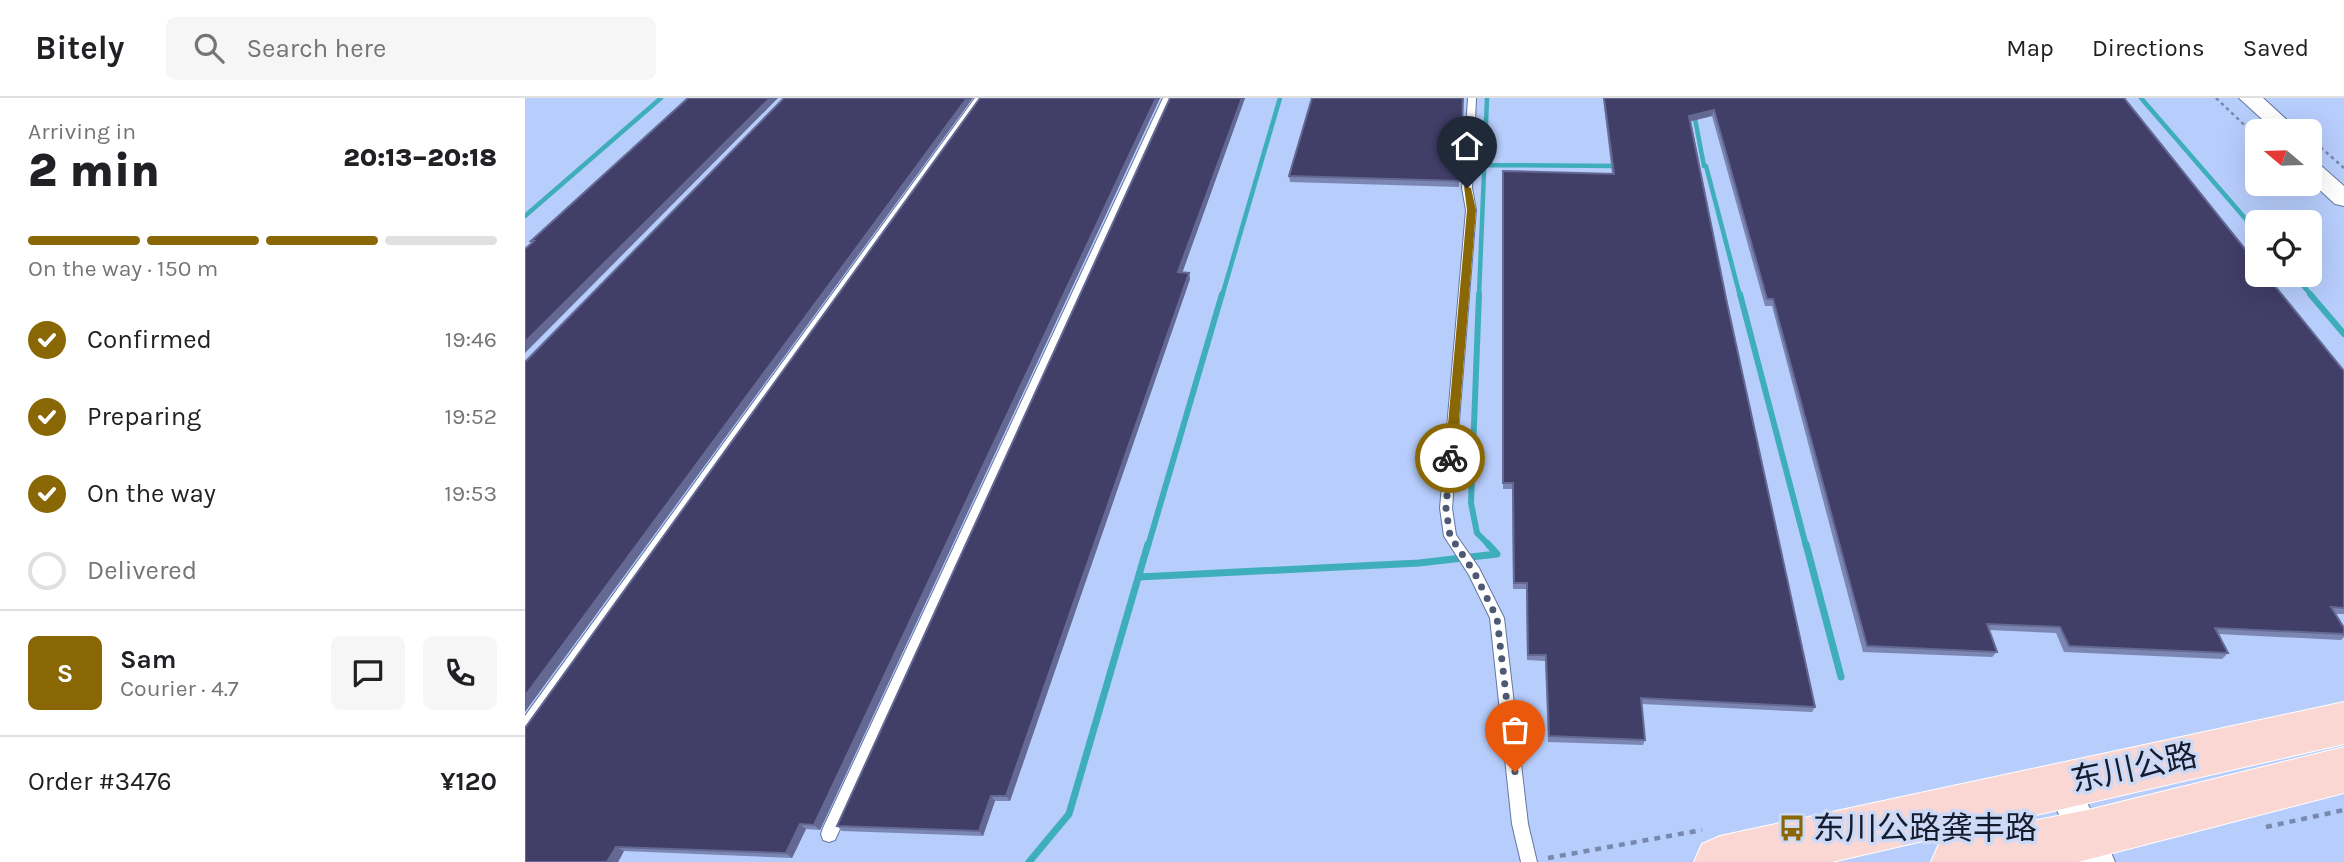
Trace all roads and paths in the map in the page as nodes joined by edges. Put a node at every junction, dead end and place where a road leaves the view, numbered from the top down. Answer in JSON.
{"nodes":[{"id":1,"x":979,"y":98,"type":"edge"},
{"id":2,"x":1167,"y":98,"type":"edge"},
{"id":3,"x":1472,"y":98,"type":"edge"},
{"id":4,"x":2216,"y":98,"type":"edge"},
{"id":5,"x":2232,"y":98,"type":"edge"},
{"id":6,"x":2251,"y":98,"type":"edge"},
{"id":7,"x":2256,"y":119,"type":"edge"},
{"id":8,"x":2275,"y":119,"type":"edge"},
{"id":9,"x":2245,"y":126,"type":"edge"},
{"id":10,"x":2322,"y":149,"type":"edge"},
{"id":11,"x":2322,"y":162,"type":"edge"},
{"id":12,"x":2344,"y":168,"type":"edge"},
{"id":13,"x":2322,"y":179,"type":"edge"},
{"id":14,"x":2344,"y":181,"type":"edge"},
{"id":15,"x":2344,"y":199,"type":"edge"},
{"id":16,"x":2344,"y":723,"type":"edge"},
{"id":17,"x":525,"y":728,"type":"edge"},
{"id":18,"x":2344,"y":770,"type":"edge"},
{"id":19,"x":2060,"y":785,"type":"junction"},
{"id":20,"x":829,"y":834,"type":"dead end"},
{"id":21,"x":2093,"y":849,"type":"edge"},
{"id":22,"x":1529,"y":862,"type":"edge"},
{"id":23,"x":1720,"y":862,"type":"edge"},
{"id":24,"x":1957,"y":862,"type":"edge"}],
"edges":[{"from":1,"to":17,"type":"lane"},
{"from":2,"to":20,"type":"lane"},
{"from":3,"to":22,"type":"lane"},
{"from":4,"to":9,"type":"path"},
{"from":5,"to":7,"type":"main road"},
{"from":6,"to":8,"type":"main road"},
{"from":10,"to":12,"type":"path"},
{"from":11,"to":14,"type":"main road"},
{"from":13,"to":15,"type":"main road"},
{"from":16,"to":19,"type":"main road","name":"东川公路"},
{"from":18,"to":21,"type":"main road","name":"东川公路"},
{"from":19,"to":21,"type":"street"},
{"from":19,"to":23,"type":"main road","name":"东川公路"},
{"from":21,"to":24,"type":"main road","name":"东川公路"}]}
